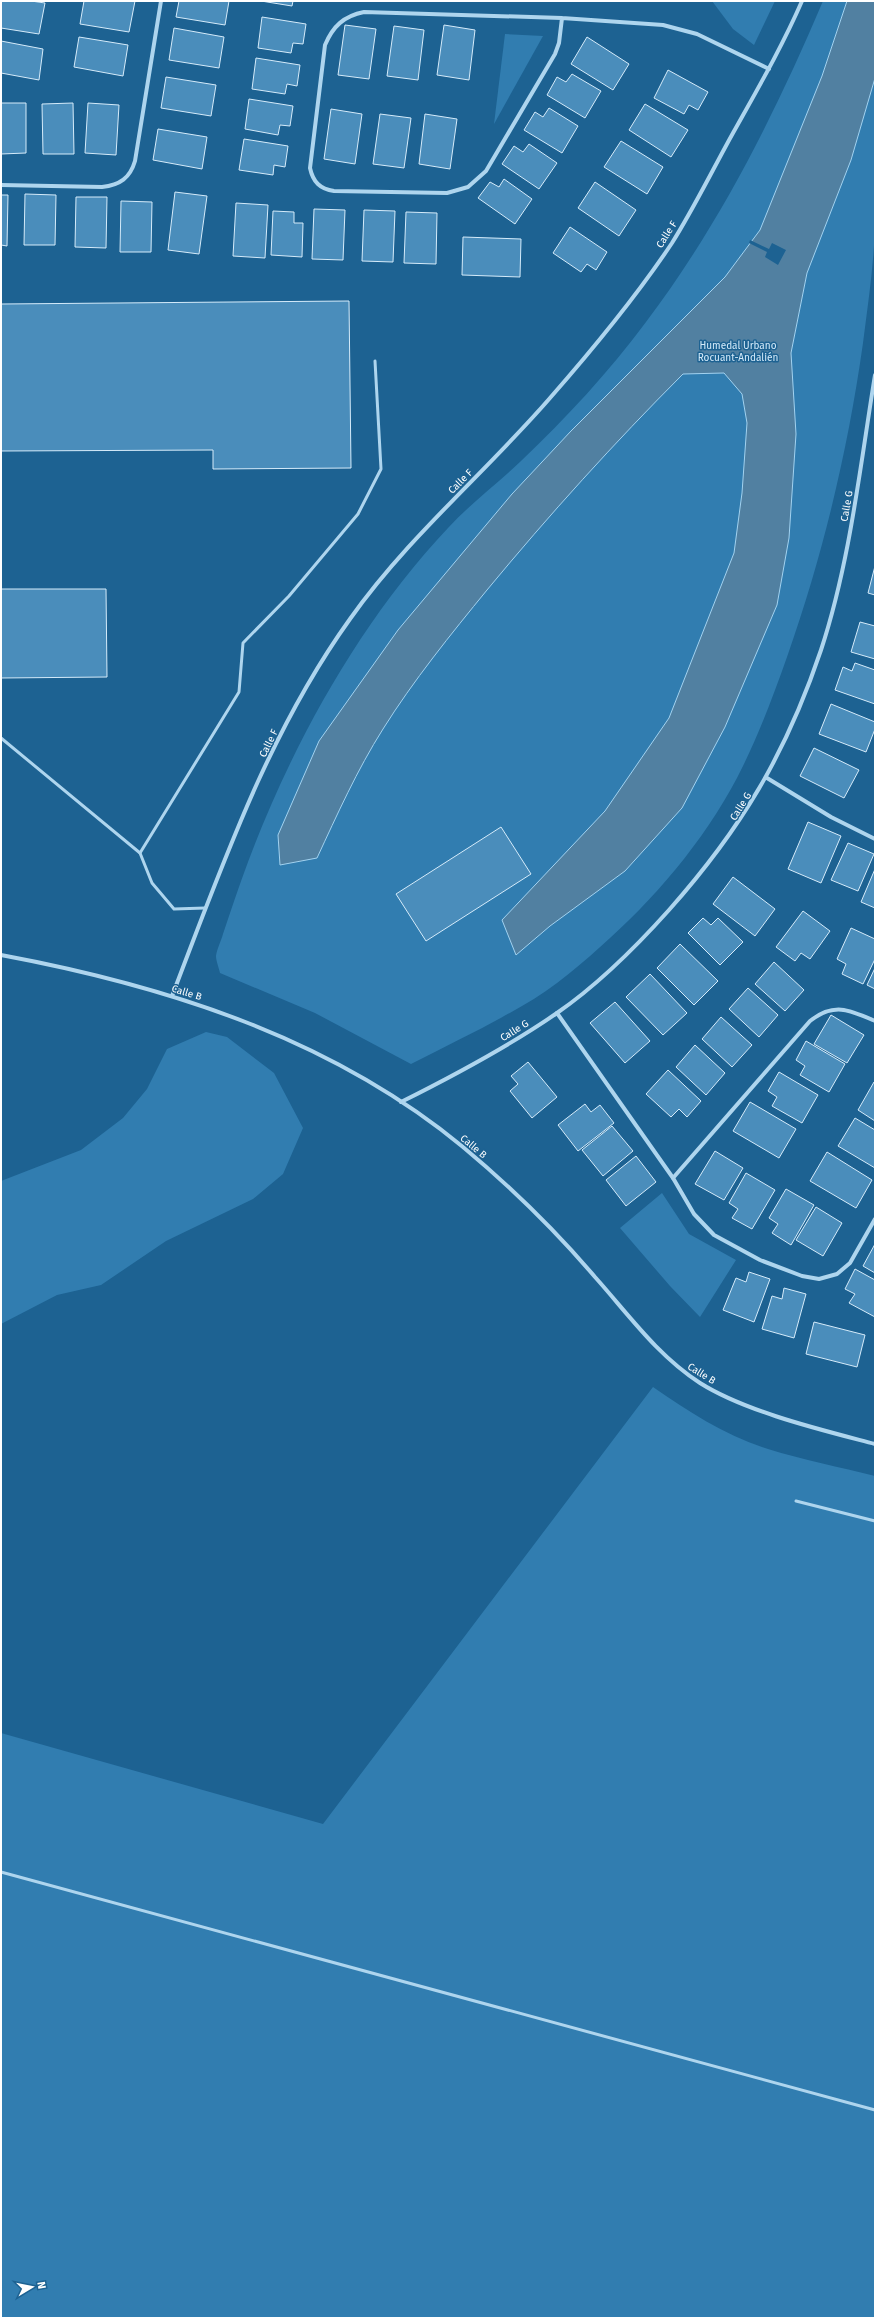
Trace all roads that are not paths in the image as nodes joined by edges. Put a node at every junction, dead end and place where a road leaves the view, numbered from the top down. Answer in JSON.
{"nodes":[{"id":1,"x":161,"y":1,"type":"edge"},
{"id":2,"x":802,"y":1,"type":"edge"},
{"id":3,"x":562,"y":18,"type":"junction"},
{"id":4,"x":769,"y":69,"type":"junction"},
{"id":5,"x":1,"y":185,"type":"edge"},
{"id":6,"x":375,"y":361,"type":"dead end"},
{"id":7,"x":875,"y":375,"type":"edge"},
{"id":8,"x":1,"y":738,"type":"edge"},
{"id":9,"x":767,"y":778,"type":"junction"},
{"id":10,"x":875,"y":839,"type":"edge"},
{"id":11,"x":140,"y":853,"type":"junction"},
{"id":12,"x":204,"y":908,"type":"junction"},
{"id":13,"x":1,"y":955,"type":"edge"},
{"id":14,"x":172,"y":996,"type":"junction"},
{"id":15,"x":557,"y":1013,"type":"junction"},
{"id":16,"x":875,"y":1021,"type":"edge"},
{"id":17,"x":402,"y":1102,"type":"junction"},
{"id":18,"x":673,"y":1178,"type":"junction"},
{"id":19,"x":875,"y":1219,"type":"edge"},
{"id":20,"x":875,"y":1444,"type":"edge"},
{"id":21,"x":796,"y":1500,"type":"dead end"},
{"id":22,"x":875,"y":1521,"type":"edge"},
{"id":23,"x":1,"y":1872,"type":"edge"},
{"id":24,"x":875,"y":2110,"type":"edge"}],
"edges":[{"from":1,"to":5,"type":"street"},
{"from":2,"to":4,"type":"street","name":"Calle F"},
{"from":3,"to":3,"type":"street"},
{"from":3,"to":4,"type":"street"},
{"from":4,"to":12,"type":"street","name":"Calle F"},
{"from":6,"to":11,"type":"lane"},
{"from":7,"to":9,"type":"street","name":"Calle G"},
{"from":8,"to":11,"type":"lane"},
{"from":9,"to":10,"type":"street"},
{"from":9,"to":15,"type":"street","name":"Calle G"},
{"from":11,"to":12,"type":"lane"},
{"from":12,"to":14,"type":"street","name":"Calle F"},
{"from":13,"to":14,"type":"street","name":"Calle B"},
{"from":14,"to":17,"type":"street","name":"Calle B"},
{"from":15,"to":17,"type":"street","name":"Calle G"},
{"from":15,"to":18,"type":"street"},
{"from":16,"to":18,"type":"street"},
{"from":17,"to":20,"type":"street","name":"Calle B"},
{"from":18,"to":19,"type":"street"},
{"from":21,"to":22,"type":"lane"},
{"from":23,"to":24,"type":"lane"}]}
